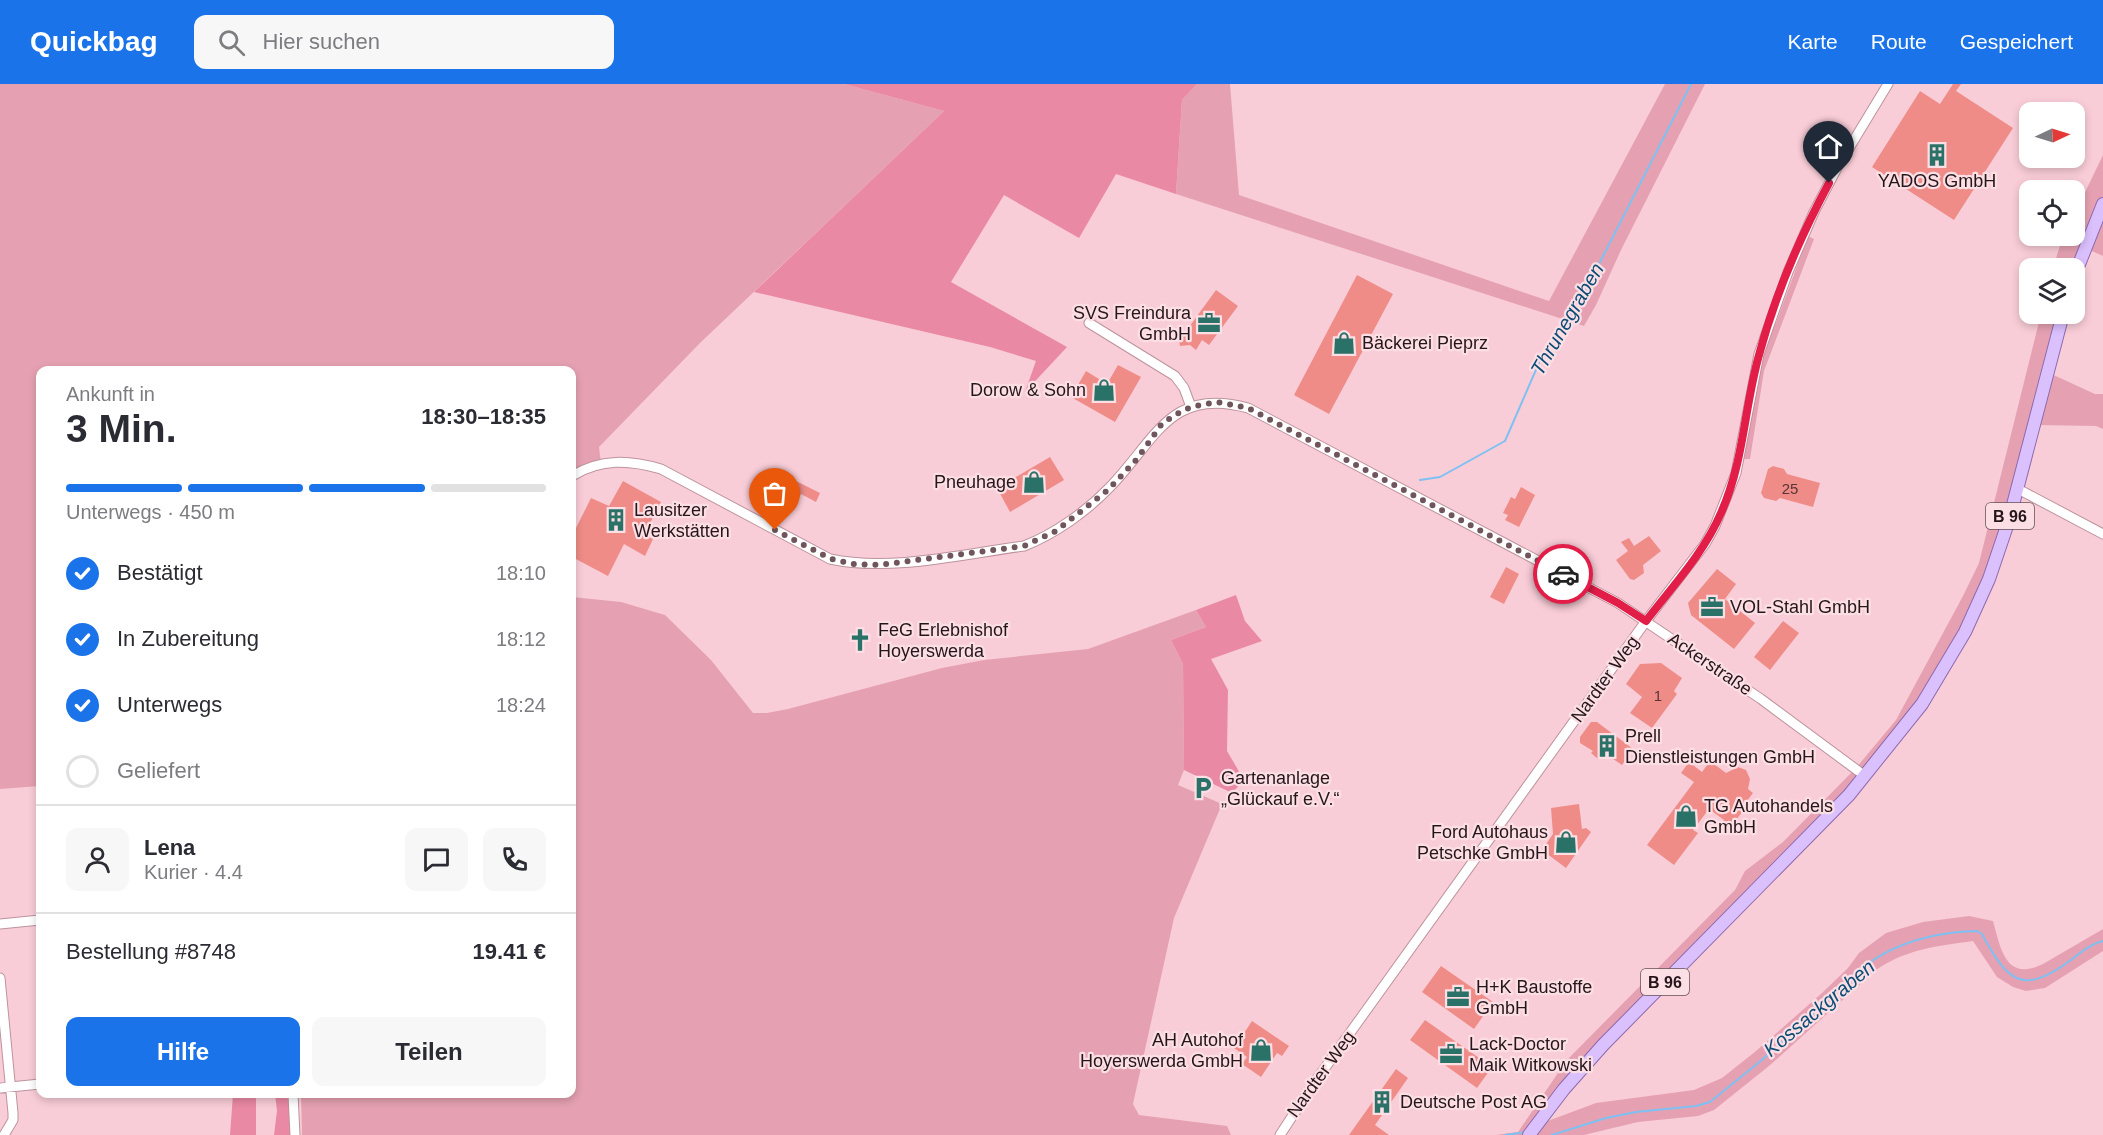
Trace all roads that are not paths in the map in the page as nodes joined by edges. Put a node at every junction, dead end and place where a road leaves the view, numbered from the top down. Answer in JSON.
{"nodes":[{"id":1,"x":1888,"y":84,"type":"edge"},
{"id":2,"x":2103,"y":204,"type":"edge"},
{"id":3,"x":2082,"y":258,"type":"edge"},
{"id":4,"x":1089,"y":323,"type":"dead end"},
{"id":5,"x":2060,"y":324,"type":"edge"},
{"id":6,"x":1191,"y":407,"type":"junction"},
{"id":7,"x":576,"y":474,"type":"edge"},
{"id":8,"x":2018,"y":489,"type":"junction"},
{"id":9,"x":2103,"y":534,"type":"edge"},
{"id":10,"x":1646,"y":621,"type":"junction"},
{"id":11,"x":1865,"y":776,"type":"junction"},
{"id":12,"x":36,"y":920,"type":"edge"},
{"id":13,"x":0,"y":924,"type":"edge"},
{"id":14,"x":0,"y":978,"type":"edge"},
{"id":15,"x":36,"y":1084,"type":"edge"},
{"id":16,"x":11,"y":1087,"type":"junction"},
{"id":17,"x":0,"y":1088,"type":"edge"},
{"id":18,"x":293,"y":1098,"type":"edge"},
{"id":19,"x":1532,"y":1131,"type":"edge"},
{"id":20,"x":4,"y":1135,"type":"edge"},
{"id":21,"x":294,"y":1135,"type":"edge"},
{"id":22,"x":1280,"y":1135,"type":"edge"}],
"edges":[{"from":1,"to":10,"type":"street","name":"Nardter Weg"},
{"from":2,"to":3,"type":"main road"},
{"from":4,"to":6,"type":"street"},
{"from":5,"to":8,"type":"main road","number":"B 96"},
{"from":6,"to":7,"type":"street","name":"Ackerstraße"},
{"from":6,"to":10,"type":"street","name":"Ackerstraße"},
{"from":8,"to":9,"type":"street"},
{"from":8,"to":11,"type":"main road","number":"B 96"},
{"from":10,"to":11,"type":"street","name":"Ackerstraße"},
{"from":10,"to":22,"type":"street","name":"Nardter Weg"},
{"from":11,"to":19,"type":"main road","number":"B 96"},
{"from":12,"to":13,"type":"street"},
{"from":14,"to":16,"type":"street"},
{"from":15,"to":16,"type":"street"},
{"from":16,"to":17,"type":"street"},
{"from":16,"to":20,"type":"street"},
{"from":18,"to":21,"type":"street"}]}
